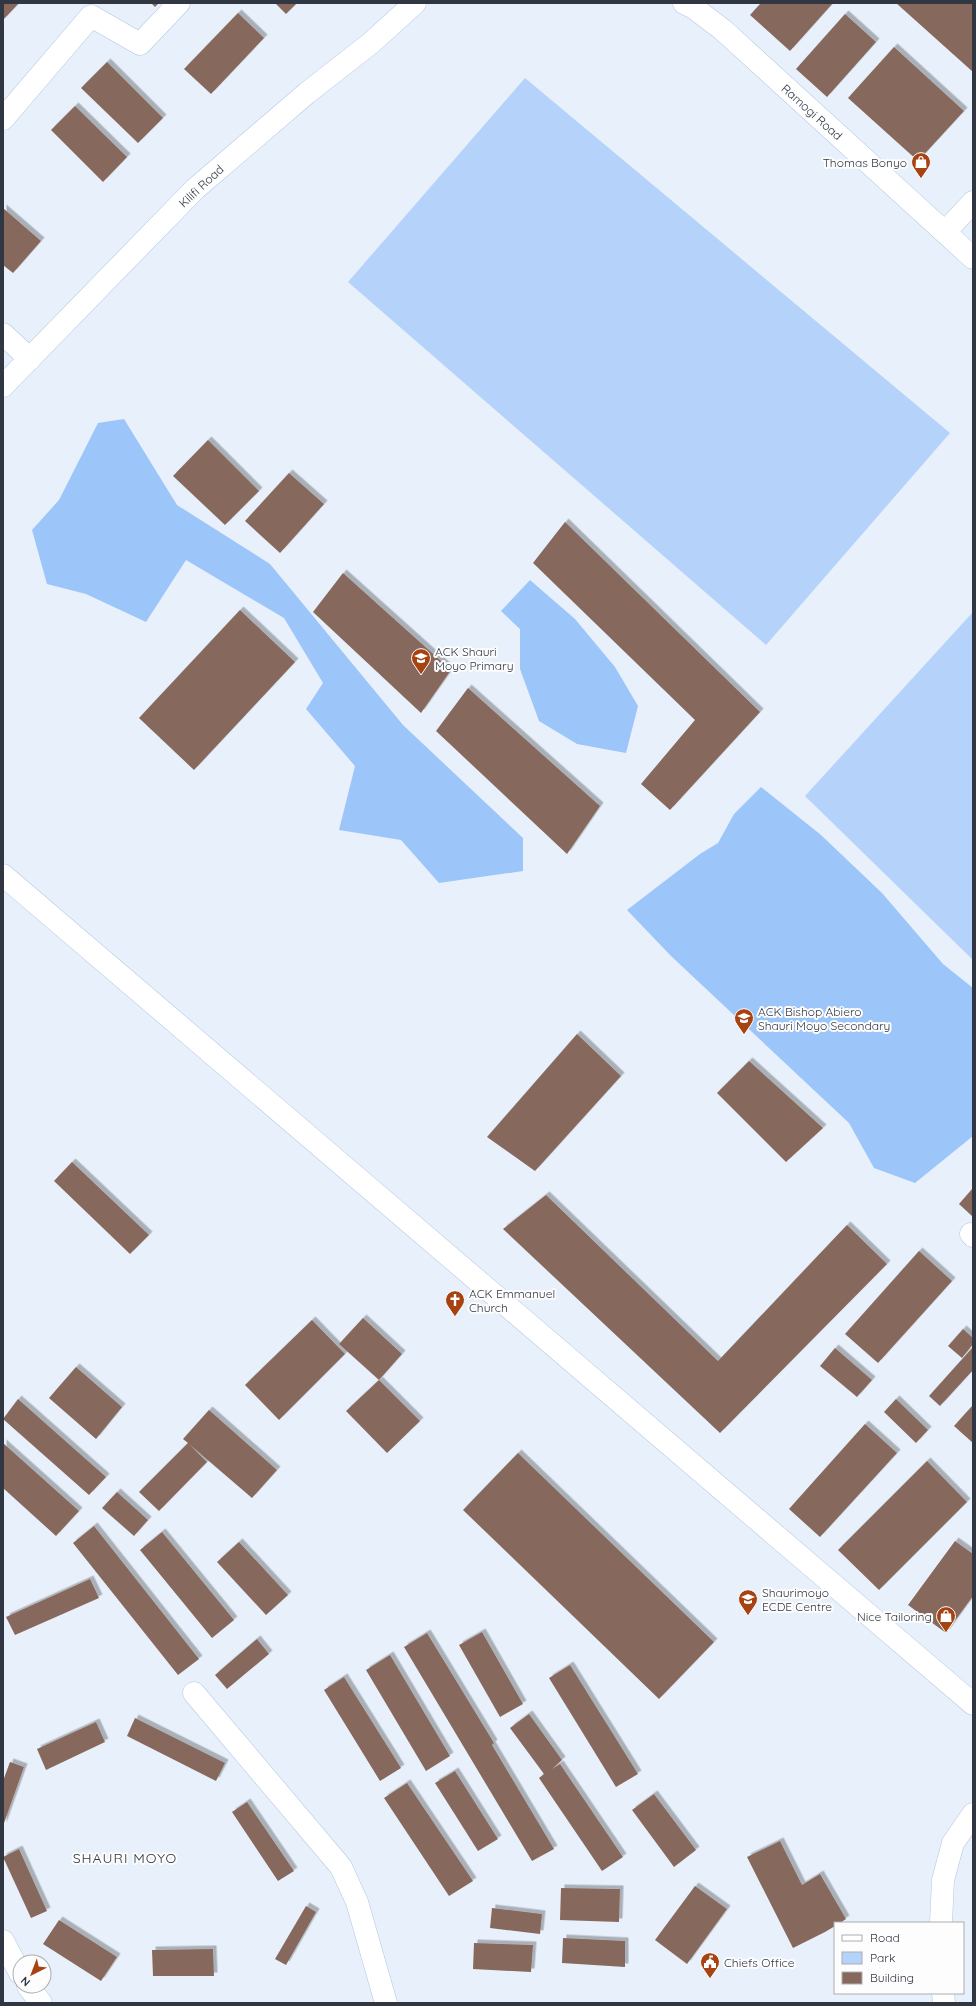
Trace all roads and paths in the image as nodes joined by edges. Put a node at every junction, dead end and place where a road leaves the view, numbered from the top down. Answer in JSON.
{"nodes":[{"id":1,"x":179,"y":3,"type":"edge"},
{"id":2,"x":415,"y":3,"type":"edge"},
{"id":3,"x":684,"y":3,"type":"edge"},
{"id":4,"x":3,"y":119,"type":"edge"},
{"id":5,"x":973,"y":202,"type":"edge"},
{"id":6,"x":945,"y":232,"type":"junction"},
{"id":7,"x":973,"y":258,"type":"edge"},
{"id":8,"x":3,"y":334,"type":"edge"},
{"id":9,"x":30,"y":359,"type":"junction"},
{"id":10,"x":3,"y":386,"type":"edge"},
{"id":11,"x":3,"y":875,"type":"edge"},
{"id":12,"x":194,"y":1693,"type":"dead end"},
{"id":13,"x":973,"y":1704,"type":"edge"},
{"id":14,"x":973,"y":1814,"type":"edge"},
{"id":15,"x":941,"y":1922,"type":"edge"},
{"id":16,"x":3,"y":1941,"type":"edge"},
{"id":17,"x":12,"y":1957,"type":"edge"},
{"id":18,"x":34,"y":1994,"type":"edge"},
{"id":19,"x":41,"y":2003,"type":"edge"},
{"id":20,"x":386,"y":2003,"type":"edge"}],
"edges":[{"from":1,"to":4,"type":"street"},
{"from":2,"to":9,"type":"street","name":"Kilifi Road"},
{"from":3,"to":6,"type":"street","name":"Ramogi Road"},
{"from":5,"to":6,"type":"street"},
{"from":6,"to":7,"type":"street","name":"Ramogi Road"},
{"from":8,"to":9,"type":"street"},
{"from":9,"to":10,"type":"street","name":"Kilifi Road"},
{"from":11,"to":13,"type":"street"},
{"from":12,"to":20,"type":"street"},
{"from":14,"to":15,"type":"street"},
{"from":16,"to":17,"type":"street"},
{"from":18,"to":19,"type":"street"}]}
